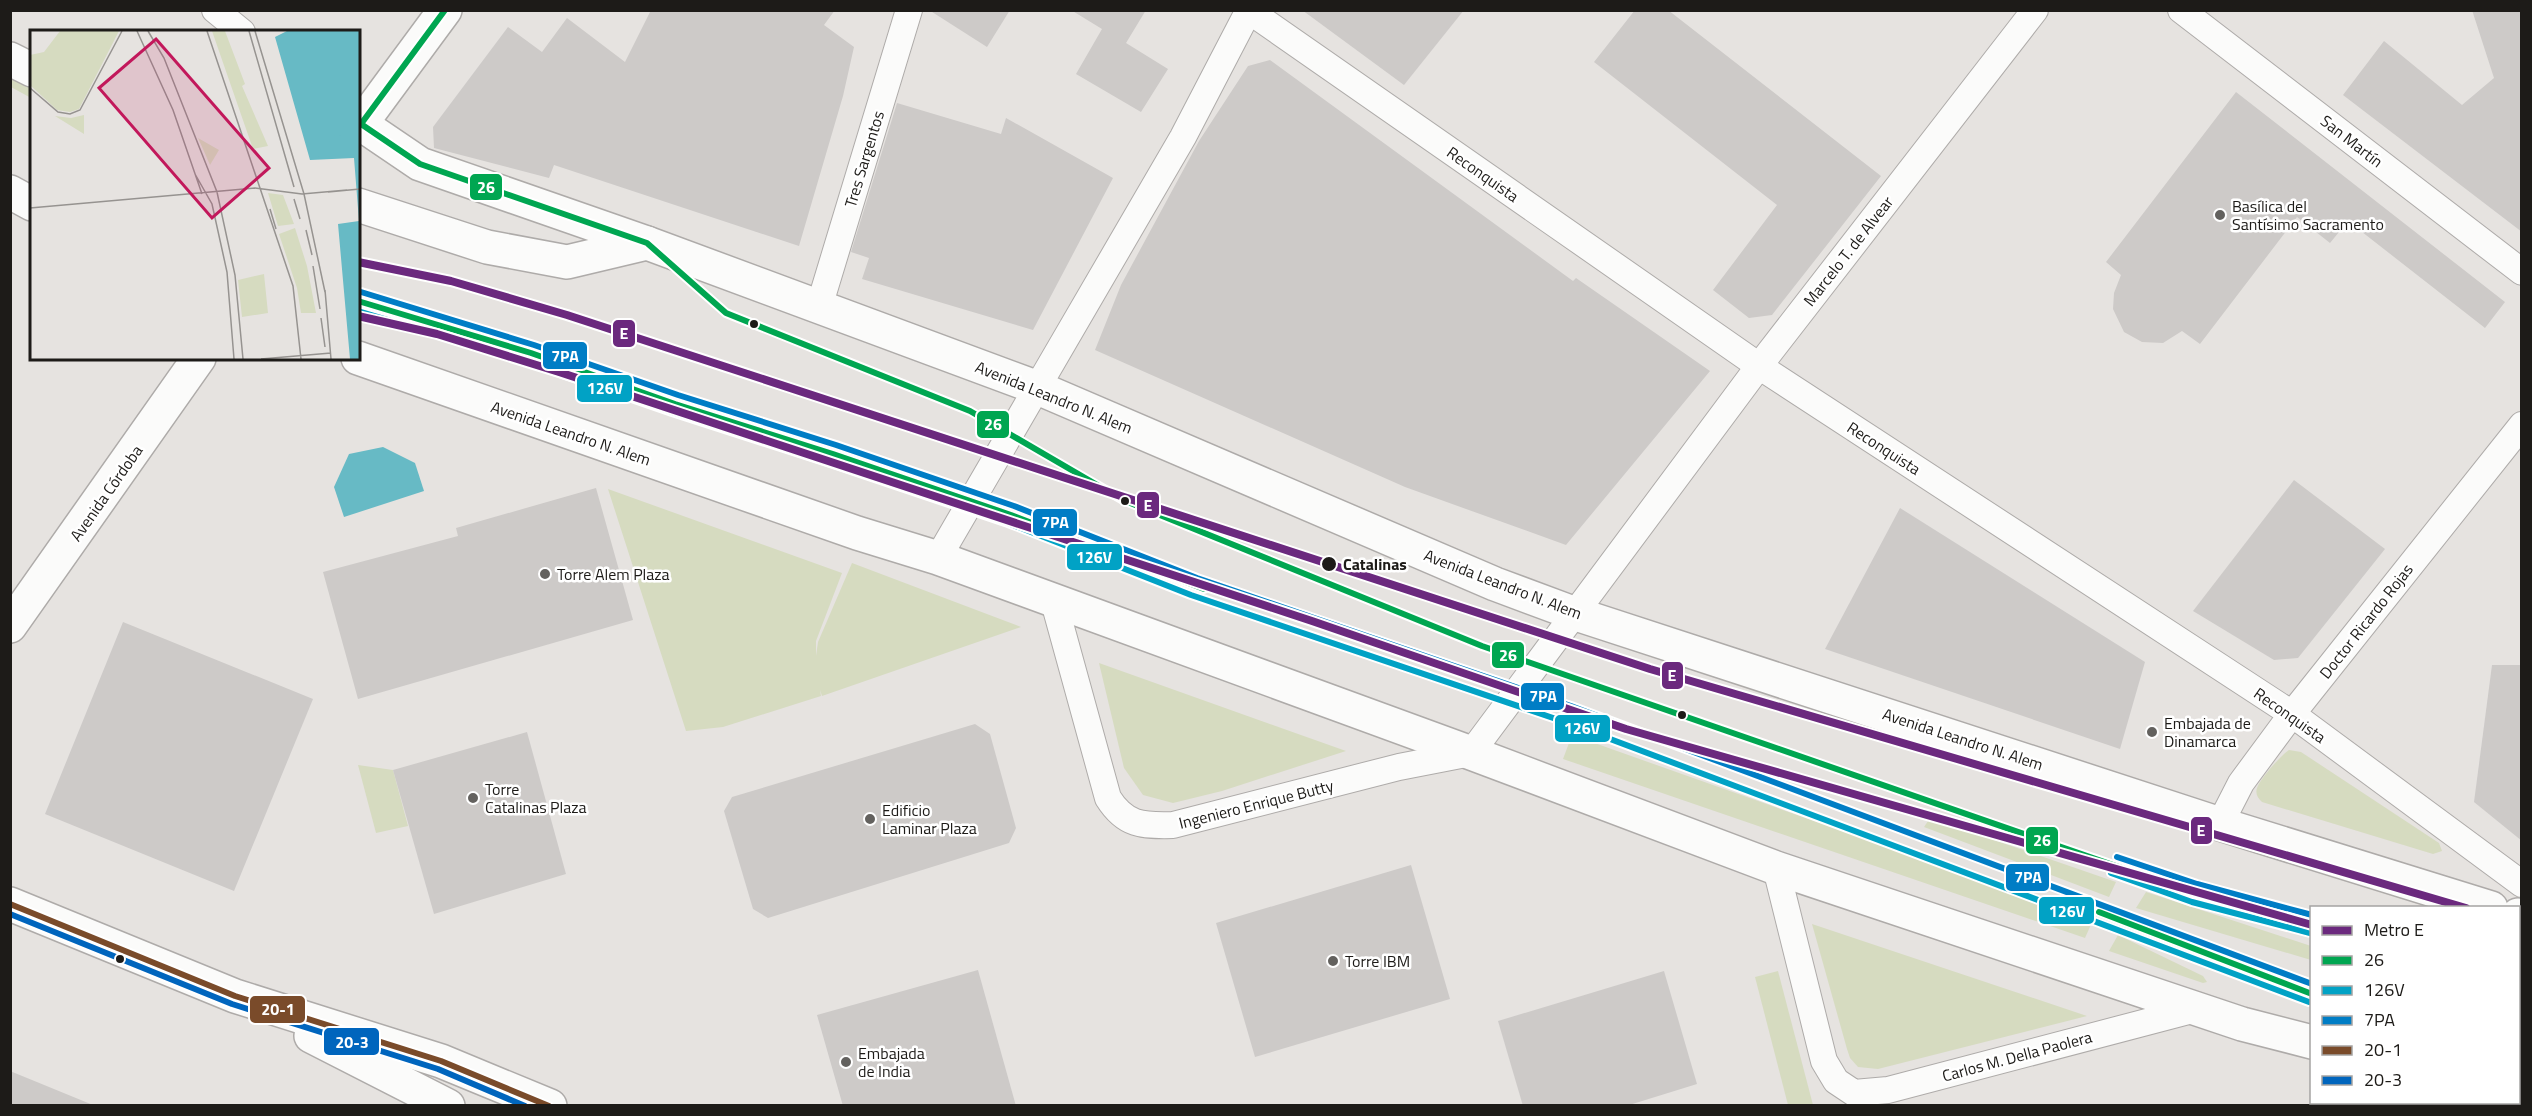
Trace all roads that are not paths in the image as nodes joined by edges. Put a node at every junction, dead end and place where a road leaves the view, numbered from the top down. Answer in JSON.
{"nodes":[{"id":1,"x":215,"y":10,"type":"edge"},
{"id":2,"x":445,"y":10,"type":"edge"},
{"id":3,"x":909,"y":10,"type":"edge"},
{"id":4,"x":2035,"y":10,"type":"edge"},
{"id":5,"x":2181,"y":10,"type":"edge"},
{"id":6,"x":1249,"y":11,"type":"edge"},
{"id":7,"x":240,"y":30,"type":"edge"},
{"id":8,"x":10,"y":59,"type":"edge"},
{"id":9,"x":30,"y":69,"type":"edge"},
{"id":10,"x":360,"y":124,"type":"edge"},
{"id":11,"x":360,"y":126,"type":"edge"},
{"id":12,"x":10,"y":192,"type":"edge"},
{"id":13,"x":30,"y":203,"type":"edge"},
{"id":14,"x":360,"y":207,"type":"edge"},
{"id":15,"x":647,"y":243,"type":"junction"},
{"id":16,"x":2522,"y":272,"type":"edge"},
{"id":17,"x":819,"y":307,"type":"junction"},
{"id":18,"x":360,"y":359,"type":"edge"},
{"id":19,"x":198,"y":360,"type":"edge"},
{"id":20,"x":1759,"y":366,"type":"junction"},
{"id":21,"x":1038,"y":388,"type":"junction"},
{"id":22,"x":2522,"y":425,"type":"edge"},
{"id":23,"x":938,"y":558,"type":"junction"},
{"id":24,"x":1054,"y":602,"type":"junction"},
{"id":25,"x":1573,"y":613,"type":"junction"},
{"id":26,"x":10,"y":626,"type":"edge"},
{"id":27,"x":2292,"y":714,"type":"junction"},
{"id":28,"x":1471,"y":753,"type":"junction"},
{"id":29,"x":2220,"y":824,"type":"junction"},
{"id":30,"x":1776,"y":867,"type":"junction"},
{"id":31,"x":2522,"y":884,"type":"edge"},
{"id":32,"x":10,"y":904,"type":"edge"},
{"id":33,"x":2485,"y":906,"type":"edge"},
{"id":34,"x":235,"y":996,"type":"junction"},
{"id":35,"x":2200,"y":1008,"type":"junction"},
{"id":36,"x":2310,"y":1041,"type":"edge"},
{"id":37,"x":1839,"y":1093,"type":"edge"},
{"id":38,"x":448,"y":1106,"type":"edge"},
{"id":39,"x":550,"y":1106,"type":"edge"}],
"edges":[{"from":1,"to":7,"type":"street"},
{"from":2,"to":10,"type":"main road"},
{"from":3,"to":17,"type":"street","name":"Tres Sargentos"},
{"from":4,"to":20,"type":"street","name":"Marcelo T. de Alvear"},
{"from":5,"to":16,"type":"street","name":"San Martín"},
{"from":6,"to":20,"type":"street","name":"Reconquista"},
{"from":6,"to":21,"type":"street"},
{"from":8,"to":9,"type":"main road"},
{"from":11,"to":15,"type":"main road","name":"Avenida Leandro N. Alem"},
{"from":12,"to":13,"type":"main road"},
{"from":14,"to":15,"type":"main road"},
{"from":15,"to":17,"type":"main road","name":"Avenida Leandro N. Alem"},
{"from":17,"to":21,"type":"main road","name":"Avenida Leandro N. Alem"},
{"from":18,"to":23,"type":"main road","name":"Avenida Leandro N. Alem"},
{"from":19,"to":26,"type":"main road","name":"Avenida Córdoba"},
{"from":20,"to":25,"type":"street","name":"Marcelo T. de Alvear"},
{"from":20,"to":27,"type":"street","name":"Reconquista"},
{"from":21,"to":23,"type":"street"},
{"from":21,"to":25,"type":"main road","name":"Avenida Leandro N. Alem"},
{"from":22,"to":27,"type":"street","name":"Doctor Ricardo Rojas"},
{"from":23,"to":24,"type":"main road","name":"Avenida Leandro N. Alem"},
{"from":24,"to":28,"type":"main road","name":"Avenida Leandro N. Alem"},
{"from":24,"to":28,"type":"street","name":"Ingeniero Enrique Butty"},
{"from":25,"to":28,"type":"street","name":"Marcelo T. de Alvear"},
{"from":25,"to":29,"type":"main road","name":"Avenida Leandro N. Alem"},
{"from":27,"to":29,"type":"street","name":"Doctor Ricardo Rojas"},
{"from":27,"to":31,"type":"street","name":"Reconquista"},
{"from":28,"to":30,"type":"main road","name":"Avenida Leandro N. Alem"},
{"from":29,"to":33,"type":"main road","name":"Avenida Leandro N. Alem"},
{"from":30,"to":35,"type":"main road","name":"Avenida Leandro N. Alem"},
{"from":30,"to":37,"type":"street","name":"Carlos M. Della Paolera"},
{"from":32,"to":34,"type":"main road"},
{"from":34,"to":38,"type":"main road"},
{"from":34,"to":39,"type":"main road"},
{"from":35,"to":36,"type":"main road","name":"Avenida Leandro N. Alem"},
{"from":35,"to":37,"type":"street","name":"Carlos M. Della Paolera"}]}
